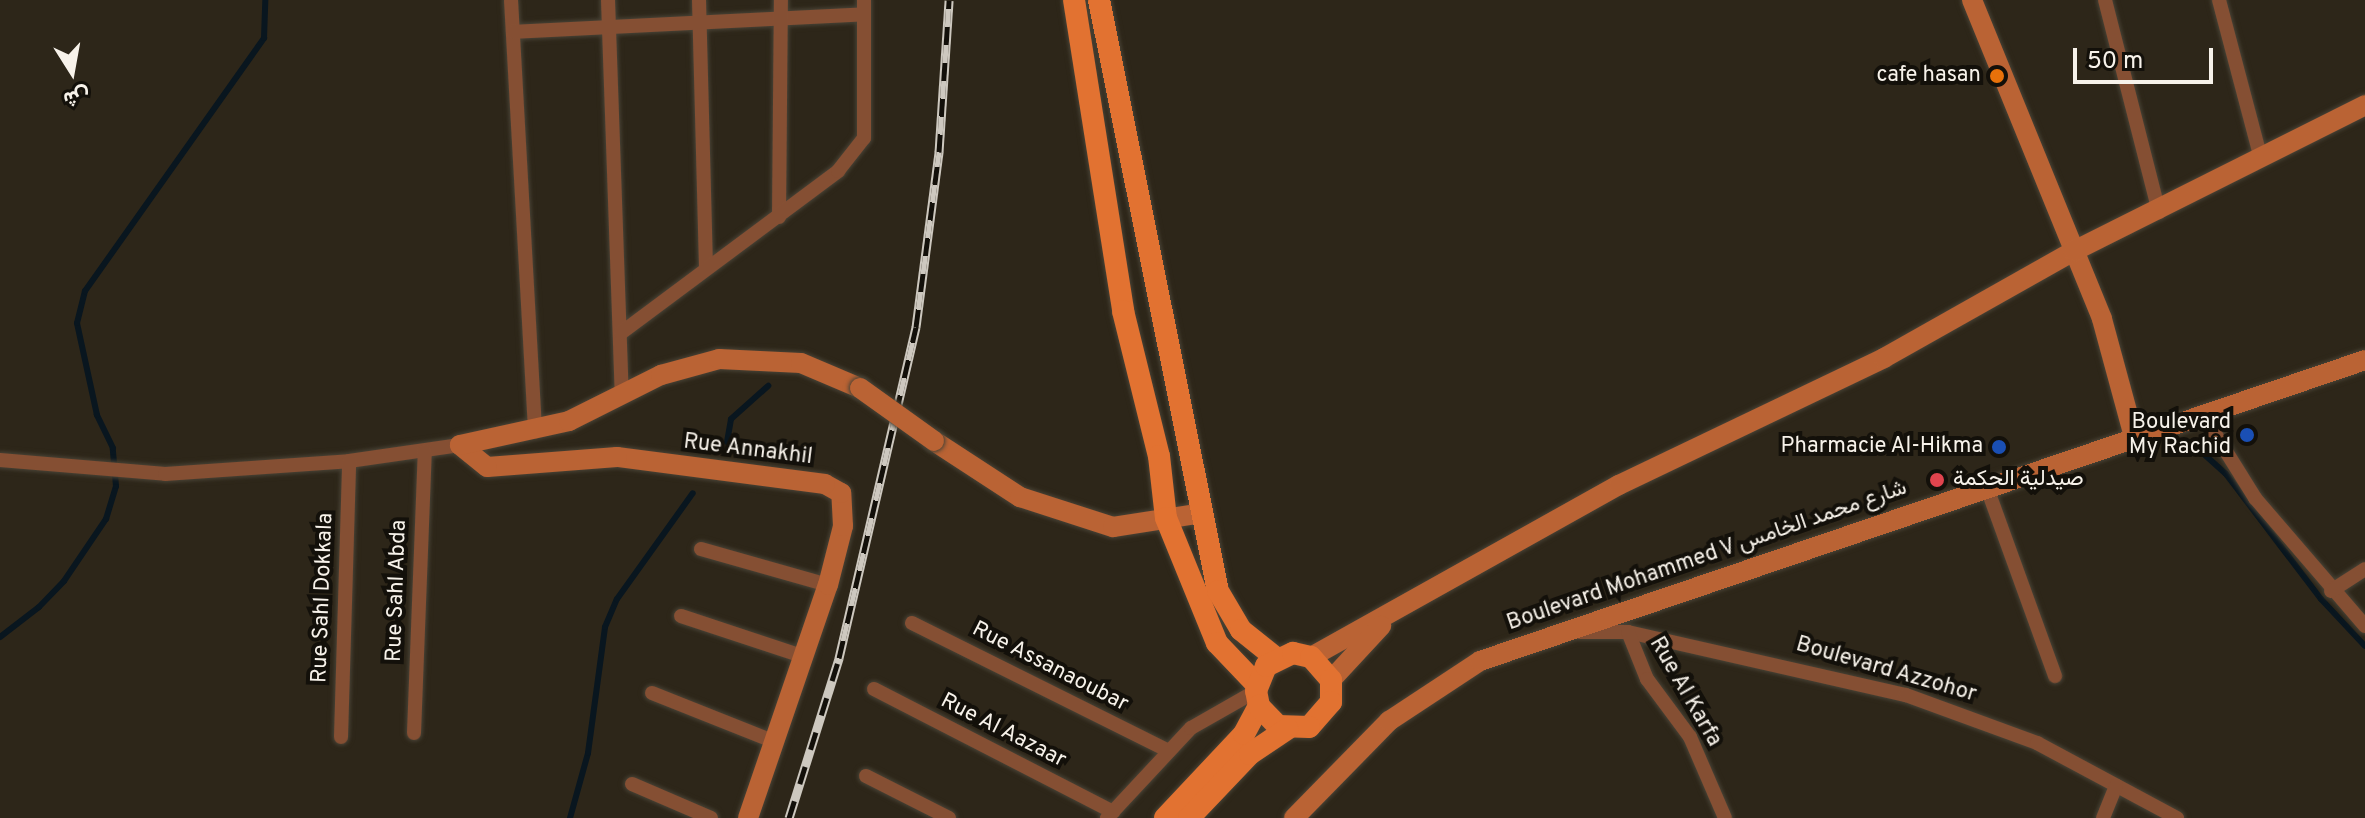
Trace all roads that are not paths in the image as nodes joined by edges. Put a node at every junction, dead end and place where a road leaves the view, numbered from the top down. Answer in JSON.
{"nodes":[{"id":1,"x":511,"y":0,"type":"edge"},
{"id":2,"x":608,"y":0,"type":"edge"},
{"id":3,"x":699,"y":0,"type":"edge"},
{"id":4,"x":781,"y":0,"type":"edge"},
{"id":5,"x":1074,"y":0,"type":"edge"},
{"id":6,"x":1099,"y":0,"type":"edge"},
{"id":7,"x":1972,"y":0,"type":"edge"},
{"id":8,"x":2105,"y":0,"type":"edge"},
{"id":9,"x":2219,"y":0,"type":"edge"},
{"id":10,"x":864,"y":7,"type":"edge"},
{"id":11,"x":781,"y":20,"type":"junction"},
{"id":12,"x":699,"y":23,"type":"junction"},
{"id":13,"x":607,"y":28,"type":"junction"},
{"id":14,"x":513,"y":32,"type":"junction"},
{"id":15,"x":2365,"y":105,"type":"edge"},
{"id":16,"x":2261,"y":159,"type":"junction"},
{"id":17,"x":2159,"y":212,"type":"junction"},
{"id":18,"x":779,"y":217,"type":"junction"},
{"id":19,"x":2074,"y":251,"type":"junction"},
{"id":20,"x":706,"y":268,"type":"junction"},
{"id":21,"x":621,"y":333,"type":"junction"},
{"id":22,"x":2365,"y":360,"type":"edge"},
{"id":23,"x":622,"y":396,"type":"junction"},
{"id":24,"x":2204,"y":416,"type":"junction"},
{"id":25,"x":535,"y":431,"type":"junction"},
{"id":26,"x":2134,"y":437,"type":"junction"},
{"id":27,"x":460,"y":445,"type":"junction"},
{"id":28,"x":425,"y":451,"type":"junction"},
{"id":29,"x":0,"y":460,"type":"edge"},
{"id":30,"x":349,"y":461,"type":"junction"},
{"id":31,"x":1987,"y":488,"type":"junction"},
{"id":32,"x":1202,"y":513,"type":"junction"},
{"id":33,"x":1166,"y":518,"type":"junction"},
{"id":34,"x":701,"y":549,"type":"dead end"},
{"id":35,"x":2365,"y":569,"type":"edge"},
{"id":36,"x":828,"y":585,"type":"junction"},
{"id":37,"x":2331,"y":591,"type":"junction"},
{"id":38,"x":1409,"y":604,"type":"junction"},
{"id":39,"x":681,"y":616,"type":"dead end"},
{"id":40,"x":912,"y":623,"type":"dead end"},
{"id":41,"x":2365,"y":626,"type":"edge"},
{"id":42,"x":1563,"y":632,"type":"junction"},
{"id":43,"x":1628,"y":632,"type":"junction"},
{"id":44,"x":805,"y":657,"type":"junction"},
{"id":45,"x":1311,"y":657,"type":"junction"},
{"id":46,"x":1276,"y":658,"type":"junction"},
{"id":47,"x":2055,"y":676,"type":"dead end"},
{"id":48,"x":1331,"y":680,"type":"junction"},
{"id":49,"x":874,"y":689,"type":"dead end"},
{"id":50,"x":652,"y":693,"type":"dead end"},
{"id":51,"x":1258,"y":694,"type":"junction"},
{"id":52,"x":1287,"y":729,"type":"junction"},
{"id":53,"x":414,"y":733,"type":"dead end"},
{"id":54,"x":341,"y":737,"type":"dead end"},
{"id":55,"x":775,"y":742,"type":"junction"},
{"id":56,"x":1169,"y":751,"type":"junction"},
{"id":57,"x":866,"y":776,"type":"dead end"},
{"id":58,"x":632,"y":784,"type":"dead end"},
{"id":59,"x":2116,"y":785,"type":"junction"},
{"id":60,"x":1110,"y":815,"type":"edge"},
{"id":61,"x":711,"y":818,"type":"edge"},
{"id":62,"x":748,"y":818,"type":"edge"},
{"id":63,"x":949,"y":818,"type":"edge"},
{"id":64,"x":1165,"y":818,"type":"edge"},
{"id":65,"x":1189,"y":818,"type":"edge"},
{"id":66,"x":1294,"y":818,"type":"edge"},
{"id":67,"x":1725,"y":818,"type":"edge"},
{"id":68,"x":2103,"y":818,"type":"edge"},
{"id":69,"x":2177,"y":818,"type":"edge"}],
"edges":[{"from":1,"to":14,"type":"street"},
{"from":2,"to":13,"type":"street"},
{"from":3,"to":12,"type":"street"},
{"from":4,"to":11,"type":"street"},
{"from":5,"to":33,"type":"main road"},
{"from":6,"to":32,"type":"main road"},
{"from":7,"to":19,"type":"street"},
{"from":8,"to":17,"type":"street"},
{"from":9,"to":16,"type":"street"},
{"from":10,"to":11,"type":"street"},
{"from":10,"to":18,"type":"street"},
{"from":11,"to":12,"type":"street"},
{"from":11,"to":18,"type":"street"},
{"from":12,"to":13,"type":"street"},
{"from":12,"to":20,"type":"street"},
{"from":13,"to":14,"type":"street"},
{"from":13,"to":21,"type":"street"},
{"from":14,"to":25,"type":"street"},
{"from":15,"to":16,"type":"street"},
{"from":16,"to":17,"type":"street"},
{"from":17,"to":19,"type":"street"},
{"from":18,"to":20,"type":"street"},
{"from":19,"to":26,"type":"street"},
{"from":19,"to":38,"type":"street"},
{"from":20,"to":21,"type":"street"},
{"from":21,"to":23,"type":"street"},
{"from":22,"to":24,"type":"street","name":"Boulevard Mohammed V شارع محمد الخامس"},
{"from":23,"to":25,"type":"street"},
{"from":23,"to":33,"type":"street","bridge":true},
{"from":24,"to":26,"type":"street","name":"Boulevard Mohammed V شارع محمد الخامس"},
{"from":24,"to":37,"type":"street"},
{"from":25,"to":27,"type":"street"},
{"from":26,"to":31,"type":"street","name":"Boulevard Mohammed V شارع محمد الخامس"},
{"from":27,"to":28,"type":"street"},
{"from":27,"to":36,"type":"street","name":"Rue Annakhil"},
{"from":28,"to":30,"type":"street"},
{"from":28,"to":53,"type":"street","name":"Rue Sahl Abda"},
{"from":29,"to":30,"type":"street"},
{"from":30,"to":54,"type":"street","name":"Rue Sahl Dokkala"},
{"from":31,"to":42,"type":"street","name":"Boulevard Mohammed V شارع محمد الخامس"},
{"from":31,"to":47,"type":"street"},
{"from":32,"to":33,"type":"street"},
{"from":32,"to":46,"type":"main road"},
{"from":33,"to":51,"type":"main road"},
{"from":34,"to":36,"type":"street"},
{"from":35,"to":37,"type":"street"},
{"from":36,"to":44,"type":"street","name":"Rue Annakhil"},
{"from":37,"to":41,"type":"street"},
{"from":38,"to":45,"type":"street"},
{"from":38,"to":48,"type":"street"},
{"from":39,"to":44,"type":"street"},
{"from":40,"to":56,"type":"street","name":"Rue Assanaoubar"},
{"from":42,"to":43,"type":"street","name":"Boulevard Azzohor"},
{"from":42,"to":66,"type":"street","name":"Boulevard Mohammed V شارع محمد الخامس"},
{"from":43,"to":59,"type":"street","name":"Boulevard Azzohor"},
{"from":43,"to":67,"type":"street","name":"Rue Al Karfa"},
{"from":44,"to":55,"type":"street","name":"Rue Annakhil"},
{"from":45,"to":46,"type":"main road"},
{"from":45,"to":48,"type":"main road"},
{"from":46,"to":51,"type":"main road"},
{"from":48,"to":52,"type":"main road"},
{"from":49,"to":60,"type":"street","name":"Rue Al Aazaar"},
{"from":50,"to":55,"type":"street"},
{"from":51,"to":52,"type":"main road"},
{"from":51,"to":56,"type":"street"},
{"from":51,"to":64,"type":"main road"},
{"from":52,"to":65,"type":"main road"},
{"from":55,"to":62,"type":"street","name":"Rue Annakhil"},
{"from":56,"to":60,"type":"street"},
{"from":57,"to":63,"type":"street"},
{"from":58,"to":61,"type":"street"},
{"from":59,"to":68,"type":"street"},
{"from":59,"to":69,"type":"street","name":"Boulevard Azzohor"}]}
